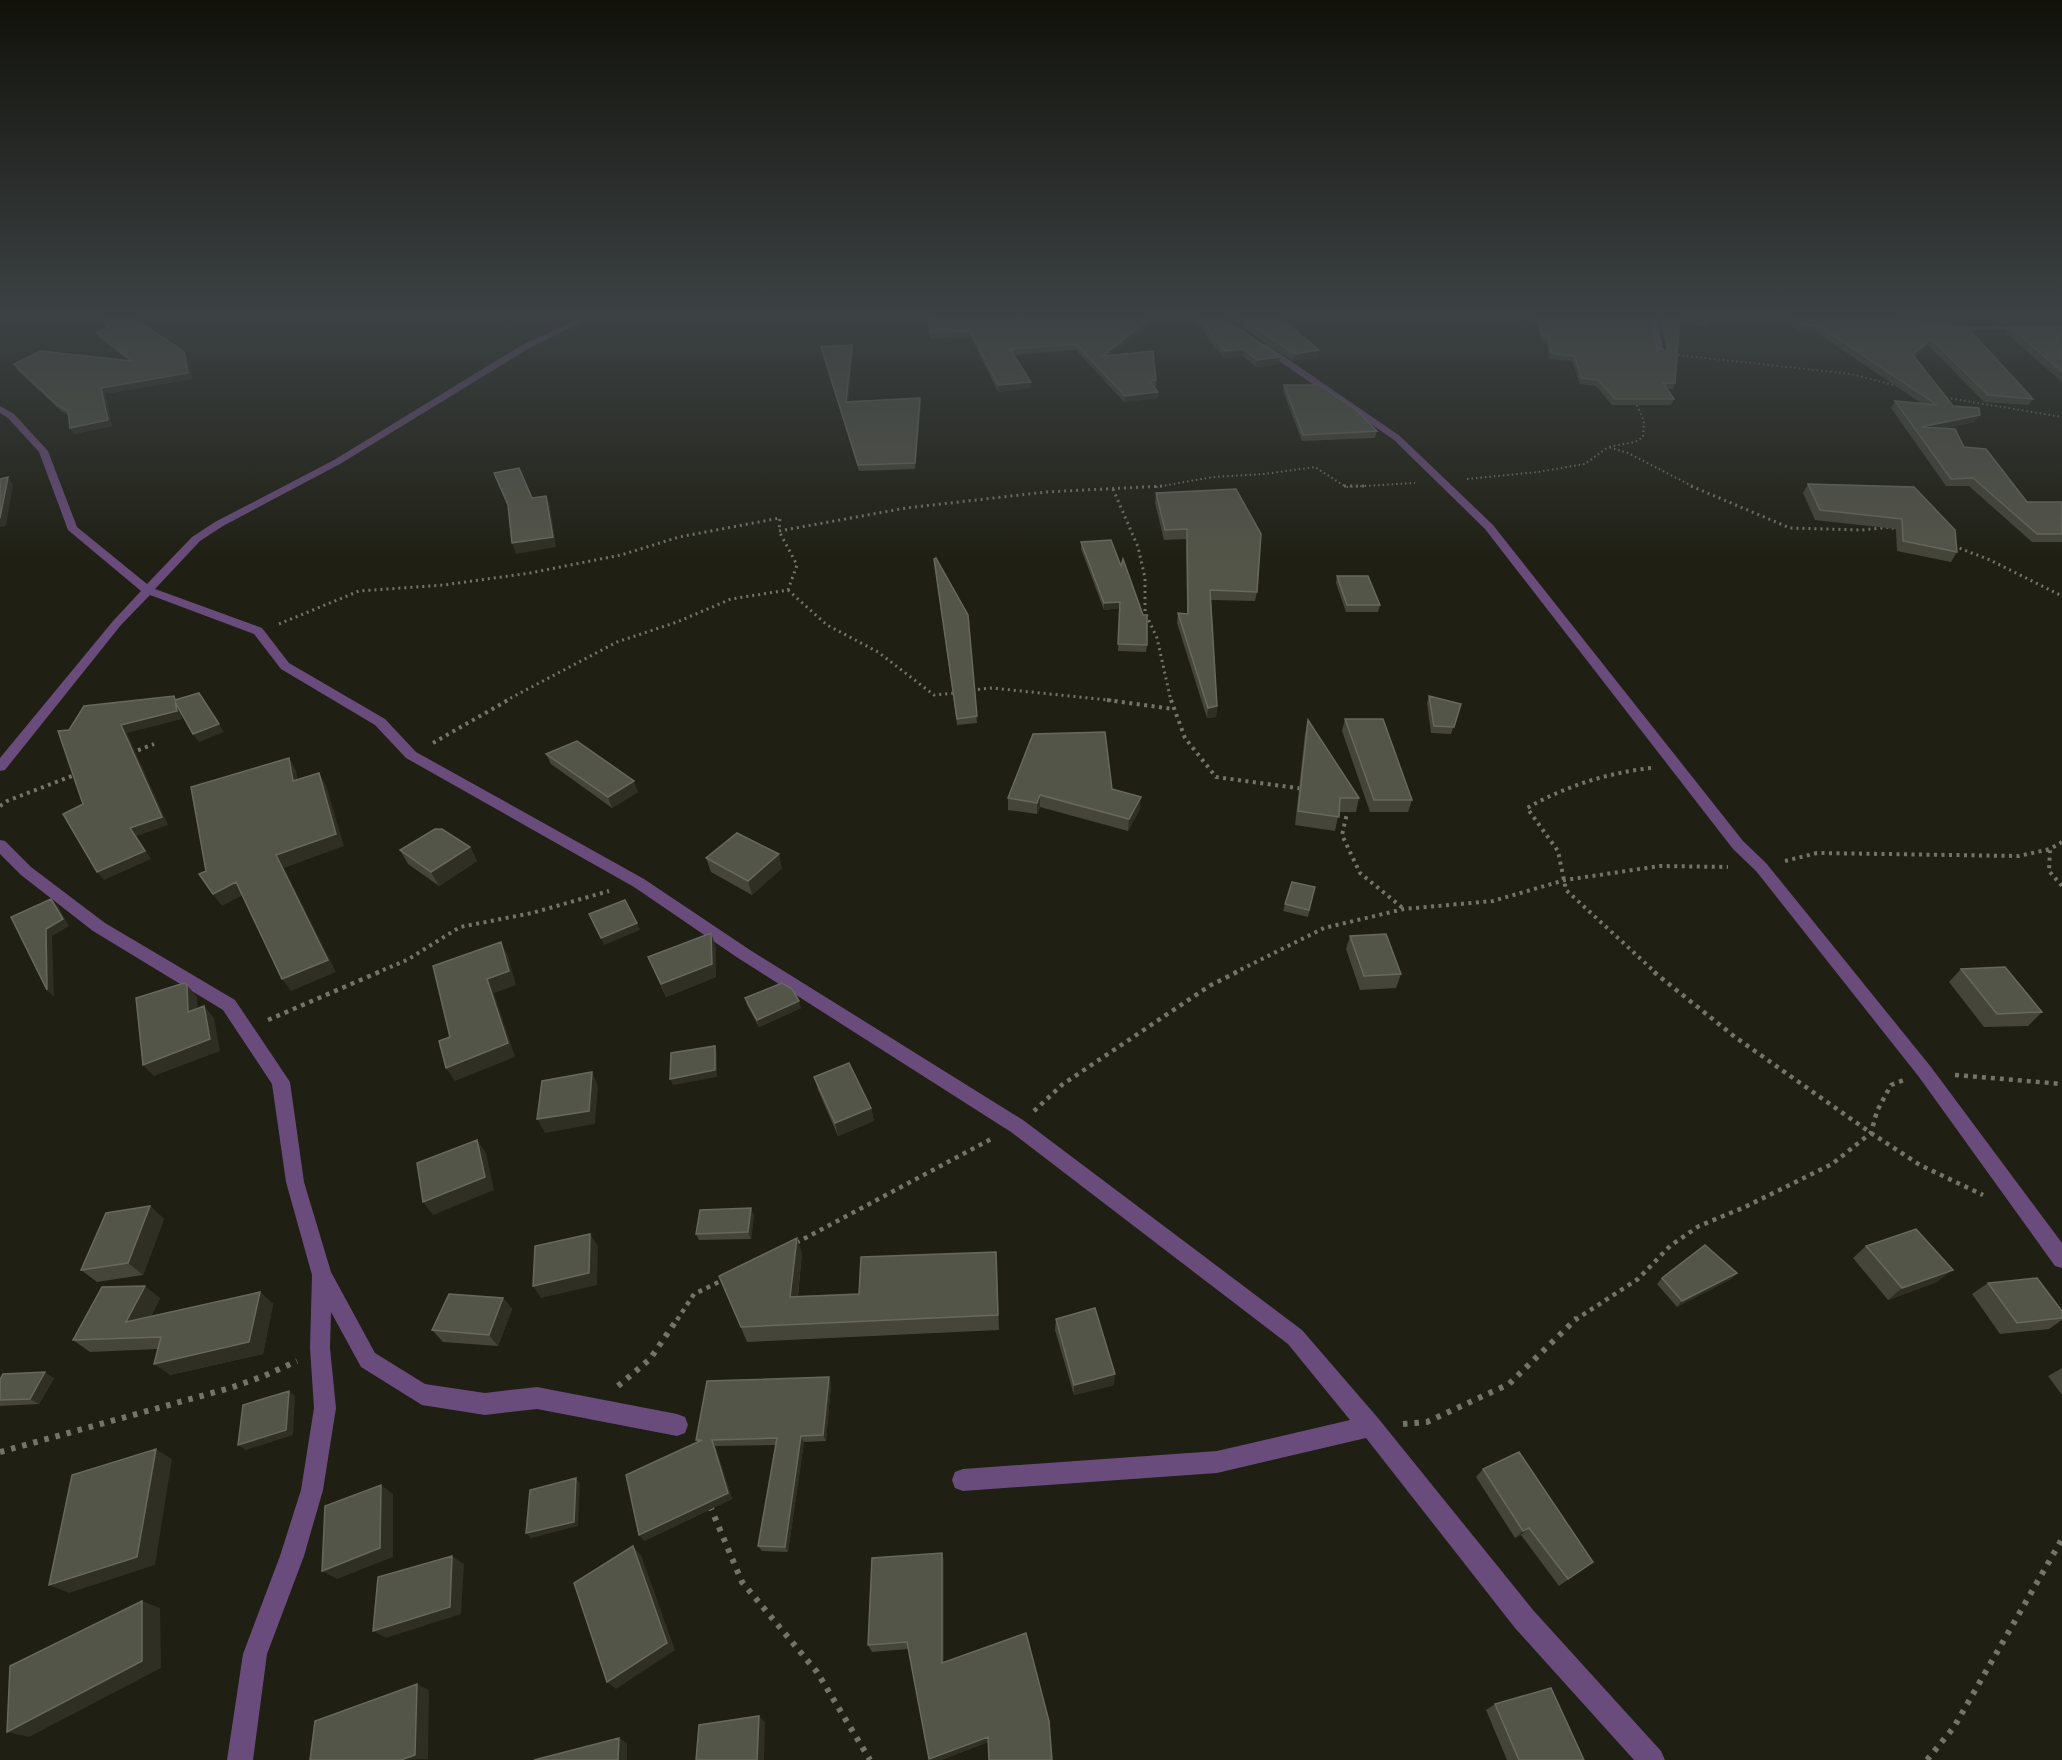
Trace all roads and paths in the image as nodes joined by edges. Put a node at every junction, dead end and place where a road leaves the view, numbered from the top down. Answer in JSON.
{"nodes":[{"id":1,"x":437,"y":401,"type":"edge"},
{"id":2,"x":1343,"y":401,"type":"edge"},
{"id":3,"x":1635,"y":401,"type":"edge"},
{"id":4,"x":1967,"y":401,"type":"edge"},
{"id":5,"x":0,"y":409,"type":"edge"},
{"id":6,"x":2062,"y":417,"type":"edge"},
{"id":7,"x":1608,"y":447,"type":"junction"},
{"id":8,"x":1442,"y":482,"type":"junction"},
{"id":9,"x":1113,"y":489,"type":"junction"},
{"id":10,"x":779,"y":531,"type":"junction"},
{"id":11,"x":1910,"y":533,"type":"edge"},
{"id":12,"x":1950,"y":545,"type":"edge"},
{"id":13,"x":147,"y":590,"type":"junction"},
{"id":14,"x":788,"y":590,"type":"junction"},
{"id":15,"x":2062,"y":597,"type":"edge"},
{"id":16,"x":258,"y":631,"type":"junction"},
{"id":17,"x":969,"y":691,"type":"edge"},
{"id":18,"x":957,"y":692,"type":"edge"},
{"id":19,"x":1173,"y":709,"type":"junction"},
{"id":20,"x":154,"y":744,"type":"dead end"},
{"id":21,"x":411,"y":755,"type":"junction"},
{"id":22,"x":122,"y":756,"type":"edge"},
{"id":23,"x":1676,"y":766,"type":"junction"},
{"id":24,"x":0,"y":767,"type":"edge"},
{"id":25,"x":83,"y":771,"type":"edge"},
{"id":26,"x":1306,"y":790,"type":"edge"},
{"id":27,"x":0,"y":806,"type":"edge"},
{"id":28,"x":1349,"y":806,"type":"edge"},
{"id":29,"x":2062,"y":842,"type":"edge"},
{"id":30,"x":0,"y":845,"type":"edge"},
{"id":31,"x":2050,"y":849,"type":"junction"},
{"id":32,"x":1761,"y":867,"type":"junction"},
{"id":33,"x":1565,"y":880,"type":"junction"},
{"id":34,"x":639,"y":883,"type":"junction"},
{"id":35,"x":2062,"y":886,"type":"edge"},
{"id":36,"x":1404,"y":909,"type":"junction"},
{"id":37,"x":245,"y":1030,"type":"junction"},
{"id":38,"x":1925,"y":1072,"type":"junction"},
{"id":39,"x":2062,"y":1084,"type":"edge"},
{"id":40,"x":1017,"y":1126,"type":"junction"},
{"id":41,"x":1871,"y":1132,"type":"junction"},
{"id":42,"x":1990,"y":1198,"type":"dead end"},
{"id":43,"x":793,"y":1244,"type":"edge"},
{"id":44,"x":2062,"y":1259,"type":"edge"},
{"id":45,"x":734,"y":1274,"type":"edge"},
{"id":46,"x":322,"y":1275,"type":"junction"},
{"id":47,"x":320,"y":1348,"type":"junction"},
{"id":48,"x":591,"y":1409,"type":"junction"},
{"id":49,"x":677,"y":1425,"type":"dead end"},
{"id":50,"x":1370,"y":1426,"type":"junction"},
{"id":51,"x":0,"y":1452,"type":"edge"},
{"id":52,"x":963,"y":1480,"type":"dead end"},
{"id":53,"x":707,"y":1498,"type":"edge"},
{"id":54,"x":2062,"y":1539,"type":"edge"},
{"id":55,"x":240,"y":1760,"type":"edge"},
{"id":56,"x":870,"y":1760,"type":"edge"},
{"id":57,"x":1652,"y":1760,"type":"edge"},
{"id":58,"x":1926,"y":1760,"type":"edge"}],
"edges":[{"from":1,"to":13,"type":"street"},
{"from":2,"to":8,"type":"street"},
{"from":3,"to":7,"type":"path"},
{"from":4,"to":6,"type":"path"},
{"from":5,"to":13,"type":"street"},
{"from":7,"to":8,"type":"path"},
{"from":7,"to":11,"type":"path"},
{"from":8,"to":9,"type":"path"},
{"from":8,"to":23,"type":"street"},
{"from":9,"to":10,"type":"path"},
{"from":9,"to":19,"type":"path"},
{"from":10,"to":14,"type":"path"},
{"from":10,"to":16,"type":"path"},
{"from":12,"to":15,"type":"path"},
{"from":13,"to":16,"type":"street"},
{"from":13,"to":24,"type":"street"},
{"from":14,"to":18,"type":"path"},
{"from":14,"to":21,"type":"path"},
{"from":16,"to":21,"type":"street"},
{"from":17,"to":19,"type":"path"},
{"from":19,"to":26,"type":"path"},
{"from":20,"to":22,"type":"path"},
{"from":21,"to":34,"type":"street"},
{"from":23,"to":32,"type":"street"},
{"from":23,"to":33,"type":"path"},
{"from":25,"to":27,"type":"path"},
{"from":28,"to":36,"type":"path"},
{"from":29,"to":31,"type":"path"},
{"from":30,"to":37,"type":"street"},
{"from":31,"to":32,"type":"path"},
{"from":31,"to":35,"type":"path"},
{"from":32,"to":33,"type":"path"},
{"from":32,"to":38,"type":"street"},
{"from":33,"to":36,"type":"path"},
{"from":33,"to":41,"type":"path"},
{"from":34,"to":37,"type":"path"},
{"from":34,"to":40,"type":"street"},
{"from":36,"to":40,"type":"path"},
{"from":37,"to":46,"type":"street"},
{"from":38,"to":39,"type":"path"},
{"from":38,"to":41,"type":"path"},
{"from":38,"to":44,"type":"street"},
{"from":40,"to":43,"type":"path"},
{"from":40,"to":50,"type":"street"},
{"from":41,"to":42,"type":"path"},
{"from":41,"to":50,"type":"path"},
{"from":45,"to":48,"type":"path"},
{"from":46,"to":47,"type":"street"},
{"from":46,"to":48,"type":"street"},
{"from":47,"to":51,"type":"path"},
{"from":47,"to":55,"type":"street"},
{"from":48,"to":49,"type":"street"},
{"from":50,"to":52,"type":"street"},
{"from":50,"to":57,"type":"street"},
{"from":53,"to":56,"type":"path"},
{"from":54,"to":58,"type":"path"}]}
